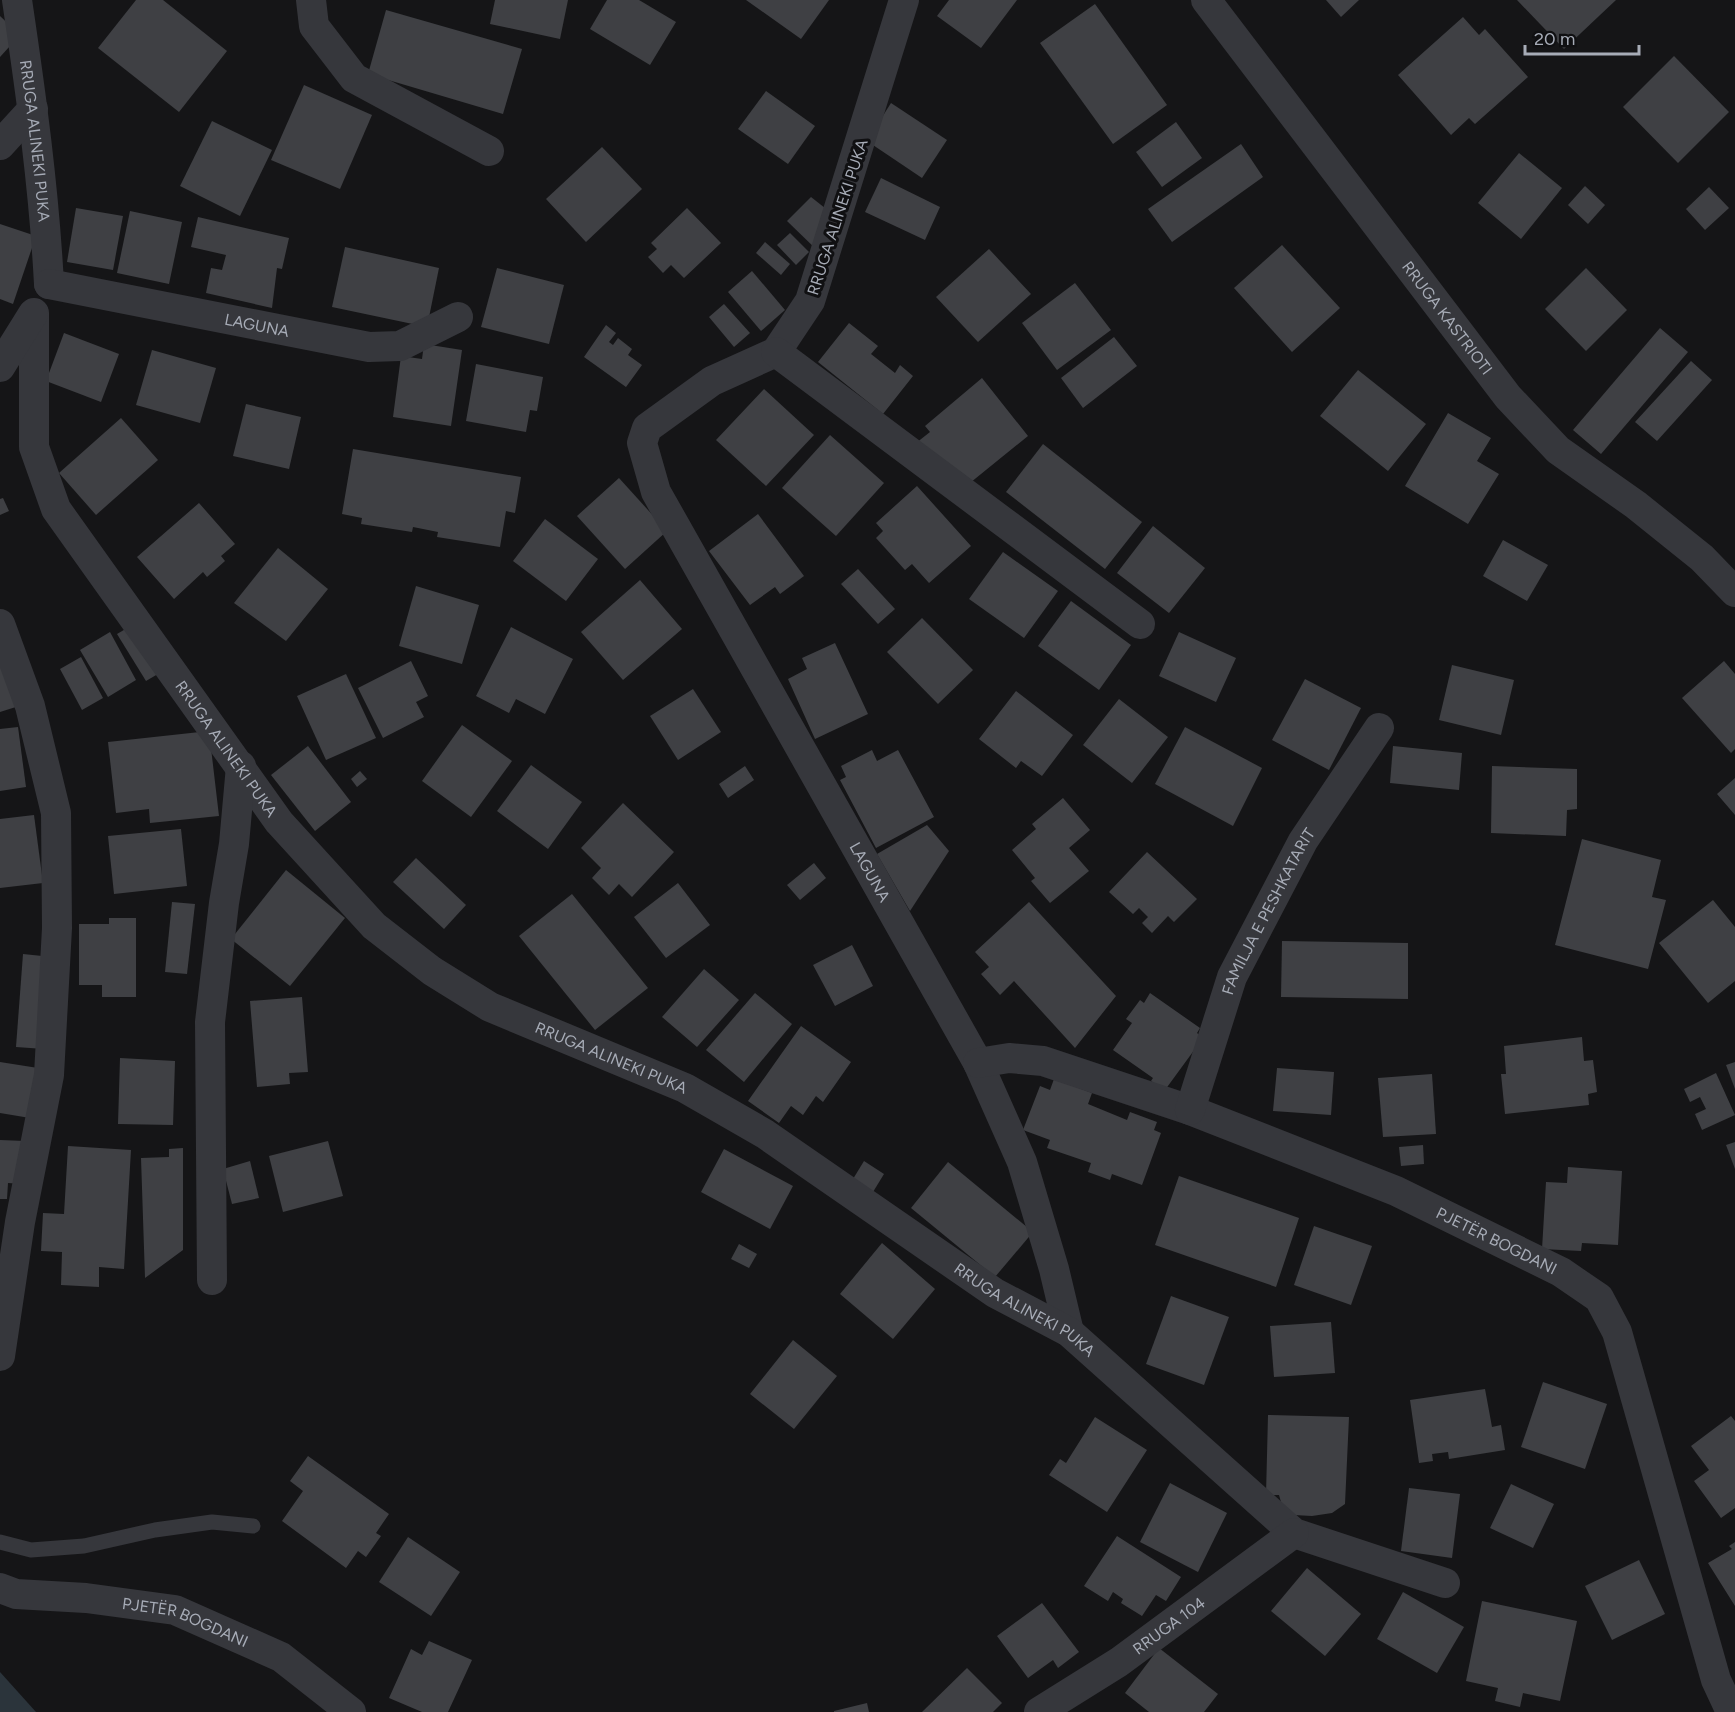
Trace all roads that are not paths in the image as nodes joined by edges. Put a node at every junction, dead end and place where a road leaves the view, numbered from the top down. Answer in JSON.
{"nodes":[{"id":1,"x":17,"y":0,"type":"edge"},
{"id":2,"x":312,"y":0,"type":"edge"},
{"id":3,"x":904,"y":0,"type":"edge"},
{"id":4,"x":1206,"y":0,"type":"edge"},
{"id":5,"x":33,"y":110,"type":"junction"},
{"id":6,"x":0,"y":145,"type":"edge"},
{"id":7,"x":489,"y":151,"type":"dead end"},
{"id":8,"x":50,"y":285,"type":"junction"},
{"id":9,"x":33,"y":313,"type":"junction"},
{"id":10,"x":458,"y":317,"type":"dead end"},
{"id":11,"x":776,"y":352,"type":"junction"},
{"id":12,"x":0,"y":368,"type":"edge"},
{"id":13,"x":1735,"y":592,"type":"edge"},
{"id":14,"x":0,"y":624,"type":"edge"},
{"id":15,"x":1140,"y":624,"type":"dead end"},
{"id":16,"x":1379,"y":728,"type":"dead end"},
{"id":17,"x":241,"y":766,"type":"junction"},
{"id":18,"x":978,"y":1063,"type":"junction"},
{"id":19,"x":1190,"y":1110,"type":"junction"},
{"id":20,"x":213,"y":1280,"type":"dead end"},
{"id":21,"x":1069,"y":1332,"type":"junction"},
{"id":22,"x":0,"y":1356,"type":"edge"},
{"id":23,"x":253,"y":1526,"type":"dead end"},
{"id":24,"x":1294,"y":1533,"type":"junction"},
{"id":25,"x":0,"y":1542,"type":"edge"},
{"id":26,"x":1445,"y":1583,"type":"dead end"},
{"id":27,"x":0,"y":1588,"type":"edge"},
{"id":28,"x":351,"y":1712,"type":"edge"},
{"id":29,"x":1039,"y":1712,"type":"edge"},
{"id":30,"x":1731,"y":1712,"type":"edge"}],
"edges":[{"from":1,"to":5,"type":"street","name":"RRUGA ALINEKI PUKA"},
{"from":2,"to":7,"type":"street"},
{"from":3,"to":11,"type":"street","name":"RRUGA ALINEKI PUKA"},
{"from":4,"to":13,"type":"street","name":"RRUGA KASTRIOTI"},
{"from":5,"to":6,"type":"street"},
{"from":5,"to":8,"type":"street","name":"RRUGA ALINEKI PUKA"},
{"from":8,"to":9,"type":"street"},
{"from":8,"to":10,"type":"street","name":"LAGUNA"},
{"from":9,"to":12,"type":"street"},
{"from":9,"to":17,"type":"street","name":"RRUGA ALINEKI PUKA"},
{"from":11,"to":15,"type":"street"},
{"from":11,"to":18,"type":"street","name":"LAGUNA"},
{"from":14,"to":22,"type":"street"},
{"from":16,"to":19,"type":"street","name":"FAMILJA E PESHKATARIT"},
{"from":17,"to":20,"type":"street"},
{"from":17,"to":21,"type":"street","name":"RRUGA ALINEKI PUKA"},
{"from":18,"to":19,"type":"street","name":"PJETËR BOGDANI"},
{"from":18,"to":21,"type":"street","name":"LAGUNA"},
{"from":19,"to":30,"type":"street","name":"PJETËR BOGDANI"},
{"from":21,"to":24,"type":"street","name":"RRUGA ALINEKI PUKA"},
{"from":23,"to":25,"type":"lane"},
{"from":24,"to":26,"type":"street","name":"RRUGA ALINEKI PUKA"},
{"from":24,"to":29,"type":"street","name":"RRUGA 104"},
{"from":27,"to":28,"type":"street","name":"PJETËR BOGDANI"}]}
